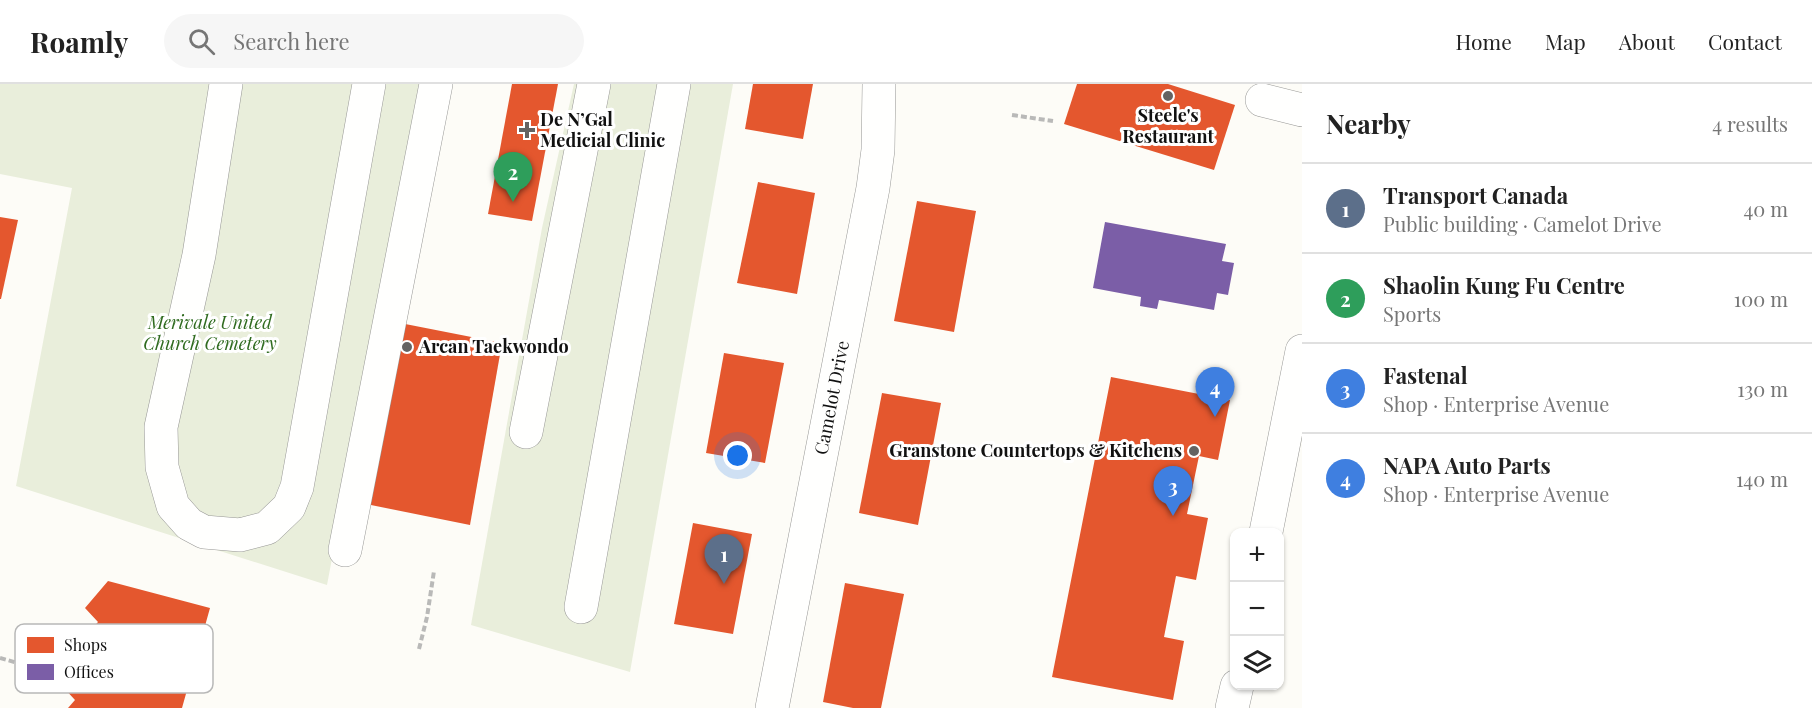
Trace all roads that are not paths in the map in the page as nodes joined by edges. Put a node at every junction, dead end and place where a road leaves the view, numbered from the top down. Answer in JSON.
{"nodes":[{"id":1,"x":226,"y":84,"type":"edge"},
{"id":2,"x":369,"y":84,"type":"edge"},
{"id":3,"x":436,"y":84,"type":"edge"},
{"id":4,"x":594,"y":84,"type":"edge"},
{"id":5,"x":674,"y":84,"type":"edge"},
{"id":6,"x":879,"y":84,"type":"edge"},
{"id":7,"x":1262,"y":100,"type":"dead end"},
{"id":8,"x":1302,"y":110,"type":"edge"},
{"id":9,"x":1302,"y":351,"type":"edge"},
{"id":10,"x":525,"y":432,"type":"dead end"},
{"id":11,"x":1267,"y":528,"type":"edge"},
{"id":12,"x":345,"y":550,"type":"dead end"},
{"id":13,"x":581,"y":607,"type":"dead end"},
{"id":14,"x":1236,"y":690,"type":"edge"},
{"id":15,"x":772,"y":708,"type":"edge"},
{"id":16,"x":1232,"y":708,"type":"edge"}],
"edges":[{"from":1,"to":2,"type":"street"},
{"from":3,"to":12,"type":"street"},
{"from":4,"to":10,"type":"street"},
{"from":5,"to":13,"type":"street"},
{"from":6,"to":15,"type":"street","name":"Camelot Drive"},
{"from":7,"to":8,"type":"street"},
{"from":9,"to":11,"type":"street"},
{"from":14,"to":16,"type":"street"}]}
